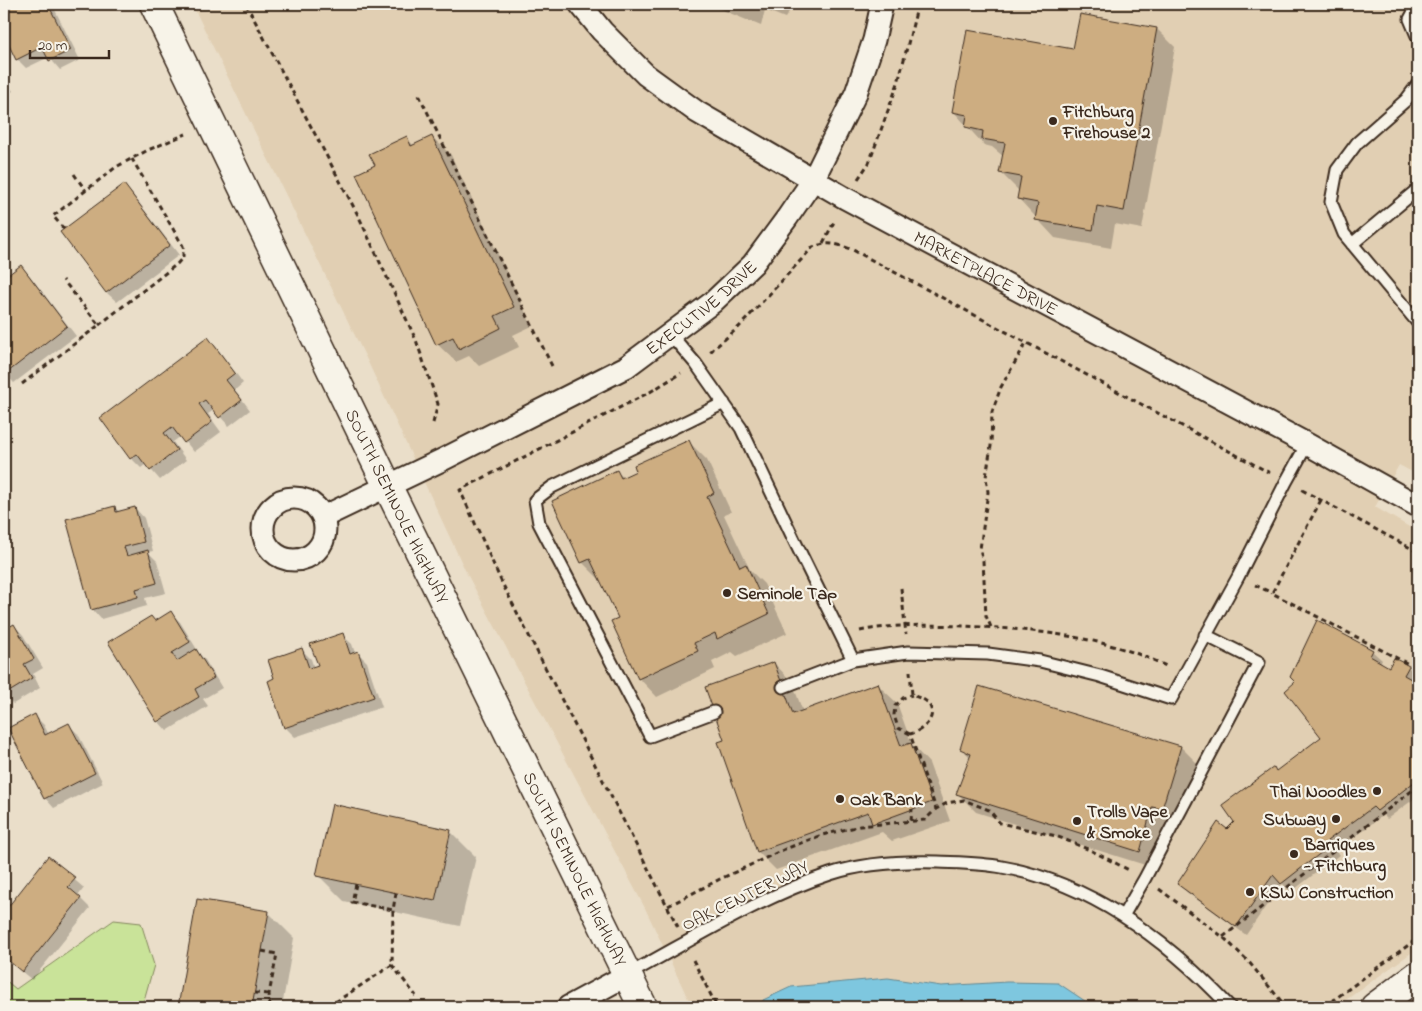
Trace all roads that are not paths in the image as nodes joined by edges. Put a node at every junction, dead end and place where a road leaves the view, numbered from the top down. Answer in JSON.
{"nodes":[{"id":1,"x":154,"y":4,"type":"edge"},
{"id":2,"x":580,"y":4,"type":"edge"},
{"id":3,"x":882,"y":4,"type":"edge"},
{"id":4,"x":1418,"y":4,"type":"edge"},
{"id":5,"x":1418,"y":38,"type":"edge"},
{"id":6,"x":1418,"y":84,"type":"edge"},
{"id":7,"x":813,"y":180,"type":"junction"},
{"id":8,"x":1418,"y":189,"type":"edge"},
{"id":9,"x":1352,"y":244,"type":"junction"},
{"id":10,"x":1418,"y":323,"type":"edge"},
{"id":11,"x":671,"y":335,"type":"junction"},
{"id":12,"x":724,"y":403,"type":"junction"},
{"id":13,"x":1307,"y":444,"type":"junction"},
{"id":14,"x":387,"y":485,"type":"junction"},
{"id":15,"x":1418,"y":506,"type":"edge"},
{"id":16,"x":323,"y":517,"type":"dead end"},
{"id":17,"x":1205,"y":636,"type":"junction"},
{"id":18,"x":853,"y":660,"type":"junction"},
{"id":19,"x":783,"y":687,"type":"dead end"},
{"id":20,"x":714,"y":712,"type":"dead end"},
{"id":21,"x":1123,"y":916,"type":"junction"},
{"id":22,"x":627,"y":974,"type":"junction"},
{"id":23,"x":1418,"y":975,"type":"edge"},
{"id":24,"x":568,"y":1007,"type":"edge"},
{"id":25,"x":643,"y":1007,"type":"edge"},
{"id":26,"x":1230,"y":1007,"type":"edge"},
{"id":27,"x":1375,"y":1007,"type":"edge"}],
"edges":[{"from":1,"to":14,"type":"street","name":"SOUTH SEMINOLE HIGHWAY"},
{"from":2,"to":7,"type":"street","name":"MARKETPLACE DRIVE"},
{"from":3,"to":7,"type":"street","name":"EXECUTIVE DRIVE"},
{"from":4,"to":5,"type":"lane"},
{"from":6,"to":9,"type":"lane"},
{"from":7,"to":11,"type":"street","name":"EXECUTIVE DRIVE"},
{"from":7,"to":13,"type":"street","name":"MARKETPLACE DRIVE"},
{"from":8,"to":9,"type":"lane"},
{"from":9,"to":10,"type":"lane"},
{"from":11,"to":12,"type":"lane"},
{"from":11,"to":14,"type":"street","name":"EXECUTIVE DRIVE"},
{"from":12,"to":18,"type":"lane"},
{"from":12,"to":20,"type":"lane"},
{"from":13,"to":15,"type":"street","name":"MARKETPLACE DRIVE"},
{"from":13,"to":17,"type":"lane"},
{"from":14,"to":16,"type":"street","name":"EXECUTIVE DRIVE"},
{"from":14,"to":22,"type":"street","name":"SOUTH SEMINOLE HIGHWAY"},
{"from":17,"to":18,"type":"lane"},
{"from":17,"to":21,"type":"lane"},
{"from":18,"to":19,"type":"lane"},
{"from":21,"to":22,"type":"lane","name":"OAK CENTER WAY"},
{"from":21,"to":26,"type":"lane","name":"OAK CENTER WAY"},
{"from":22,"to":24,"type":"street"},
{"from":22,"to":25,"type":"street","name":"SOUTH SEMINOLE HIGHWAY"},
{"from":23,"to":27,"type":"street"}]}
